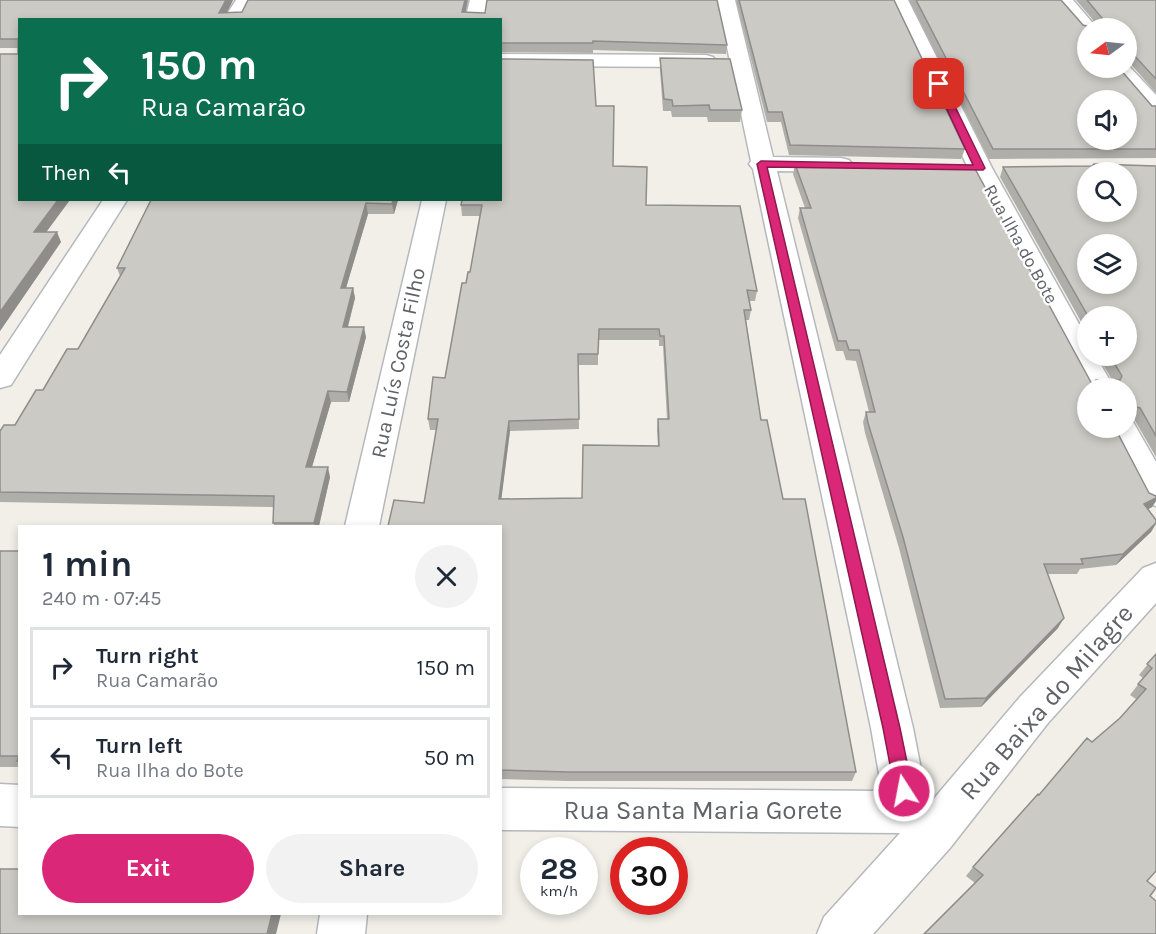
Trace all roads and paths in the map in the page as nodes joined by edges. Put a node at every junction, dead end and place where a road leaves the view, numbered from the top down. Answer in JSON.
{"nodes":[{"id":1,"x":245,"y":0,"type":"edge"},
{"id":2,"x":479,"y":0,"type":"edge"},
{"id":3,"x":726,"y":0,"type":"edge"},
{"id":4,"x":899,"y":0,"type":"edge"},
{"id":5,"x":1063,"y":0,"type":"edge"},
{"id":6,"x":233,"y":18,"type":"edge"},
{"id":7,"x":474,"y":18,"type":"edge"},
{"id":8,"x":1079,"y":18,"type":"edge"},
{"id":9,"x":502,"y":60,"type":"edge"},
{"id":10,"x":739,"y":62,"type":"junction"},
{"id":11,"x":1130,"y":78,"type":"edge"},
{"id":12,"x":1156,"y":108,"type":"edge"},
{"id":13,"x":761,"y":164,"type":"junction"},
{"id":14,"x":865,"y":166,"type":"edge"},
{"id":15,"x":115,"y":201,"type":"edge"},
{"id":16,"x":434,"y":201,"type":"edge"},
{"id":17,"x":0,"y":378,"type":"edge"},
{"id":18,"x":1094,"y":378,"type":"edge"},
{"id":19,"x":1126,"y":438,"type":"edge"},
{"id":20,"x":1156,"y":493,"type":"edge"},
{"id":21,"x":362,"y":525,"type":"edge"},
{"id":22,"x":1156,"y":578,"type":"edge"},
{"id":23,"x":0,"y":805,"type":"edge"},
{"id":24,"x":18,"y":806,"type":"edge"},
{"id":25,"x":502,"y":809,"type":"edge"},
{"id":26,"x":921,"y":822,"type":"junction"},
{"id":27,"x":344,"y":915,"type":"edge"},
{"id":28,"x":340,"y":934,"type":"edge"},
{"id":29,"x":841,"y":934,"type":"edge"}],
"edges":[{"from":1,"to":6,"type":"street"},
{"from":2,"to":7,"type":"street"},
{"from":3,"to":10,"type":"street"},
{"from":4,"to":18,"type":"street","name":"Rua Ilha do Bote"},
{"from":5,"to":8,"type":"street"},
{"from":9,"to":10,"type":"street"},
{"from":10,"to":13,"type":"street"},
{"from":11,"to":12,"type":"street"},
{"from":13,"to":14,"type":"street"},
{"from":13,"to":26,"type":"street"},
{"from":15,"to":17,"type":"street"},
{"from":16,"to":21,"type":"street","name":"Rua Luís Costa Filho"},
{"from":19,"to":20,"type":"street"},
{"from":22,"to":26,"type":"street","name":"Rua Baixa do Milagre"},
{"from":23,"to":24,"type":"street"},
{"from":25,"to":26,"type":"street","name":"Rua Santa Maria Gorete"},
{"from":26,"to":29,"type":"street","name":"Rua Baixa do Milagre"},
{"from":27,"to":28,"type":"street"}]}
